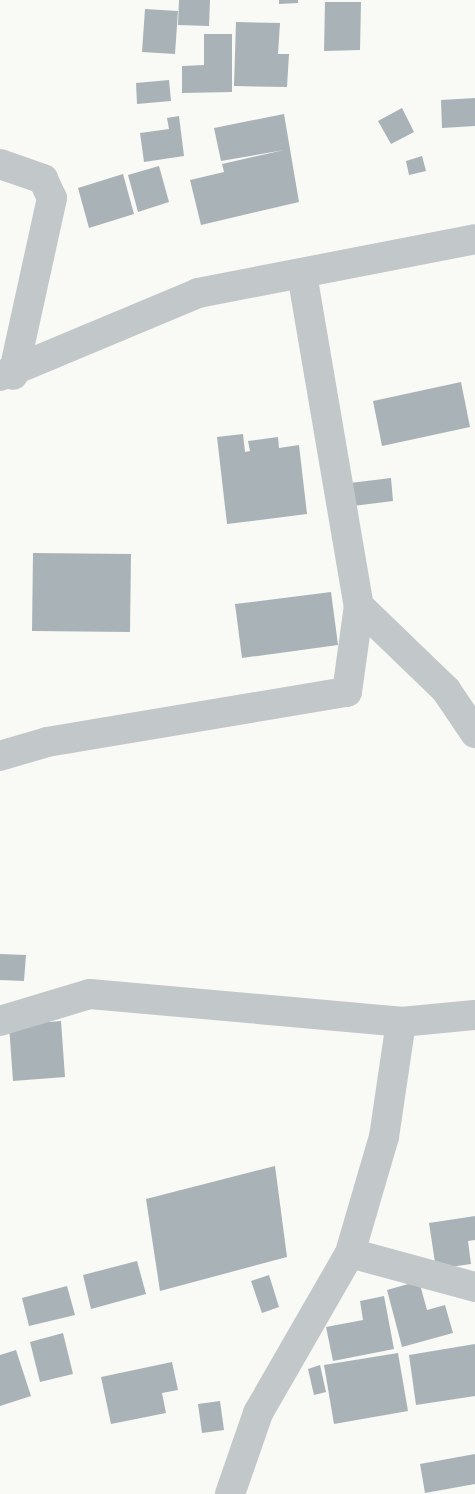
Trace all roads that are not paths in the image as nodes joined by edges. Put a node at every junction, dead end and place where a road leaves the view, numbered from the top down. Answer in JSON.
{"nodes":[{"id":1,"x":0,"y":164,"type":"edge"},
{"id":2,"x":475,"y":238,"type":"edge"},
{"id":3,"x":302,"y":274,"type":"junction"},
{"id":4,"x":6,"y":375,"type":"edge"},
{"id":5,"x":359,"y":606,"type":"junction"},
{"id":6,"x":475,"y":733,"type":"edge"},
{"id":7,"x":0,"y":756,"type":"edge"},
{"id":8,"x":475,"y":1015,"type":"edge"},
{"id":9,"x":0,"y":1021,"type":"edge"},
{"id":10,"x":401,"y":1022,"type":"junction"},
{"id":11,"x":350,"y":1253,"type":"junction"},
{"id":12,"x":475,"y":1287,"type":"edge"},
{"id":13,"x":230,"y":1494,"type":"edge"}],
"edges":[{"from":1,"to":4,"type":"street"},
{"from":2,"to":3,"type":"street"},
{"from":3,"to":4,"type":"street"},
{"from":3,"to":5,"type":"street"},
{"from":5,"to":6,"type":"street"},
{"from":5,"to":7,"type":"street"},
{"from":8,"to":10,"type":"street"},
{"from":9,"to":10,"type":"street"},
{"from":10,"to":11,"type":"street"},
{"from":11,"to":12,"type":"street"},
{"from":11,"to":13,"type":"street"}]}
